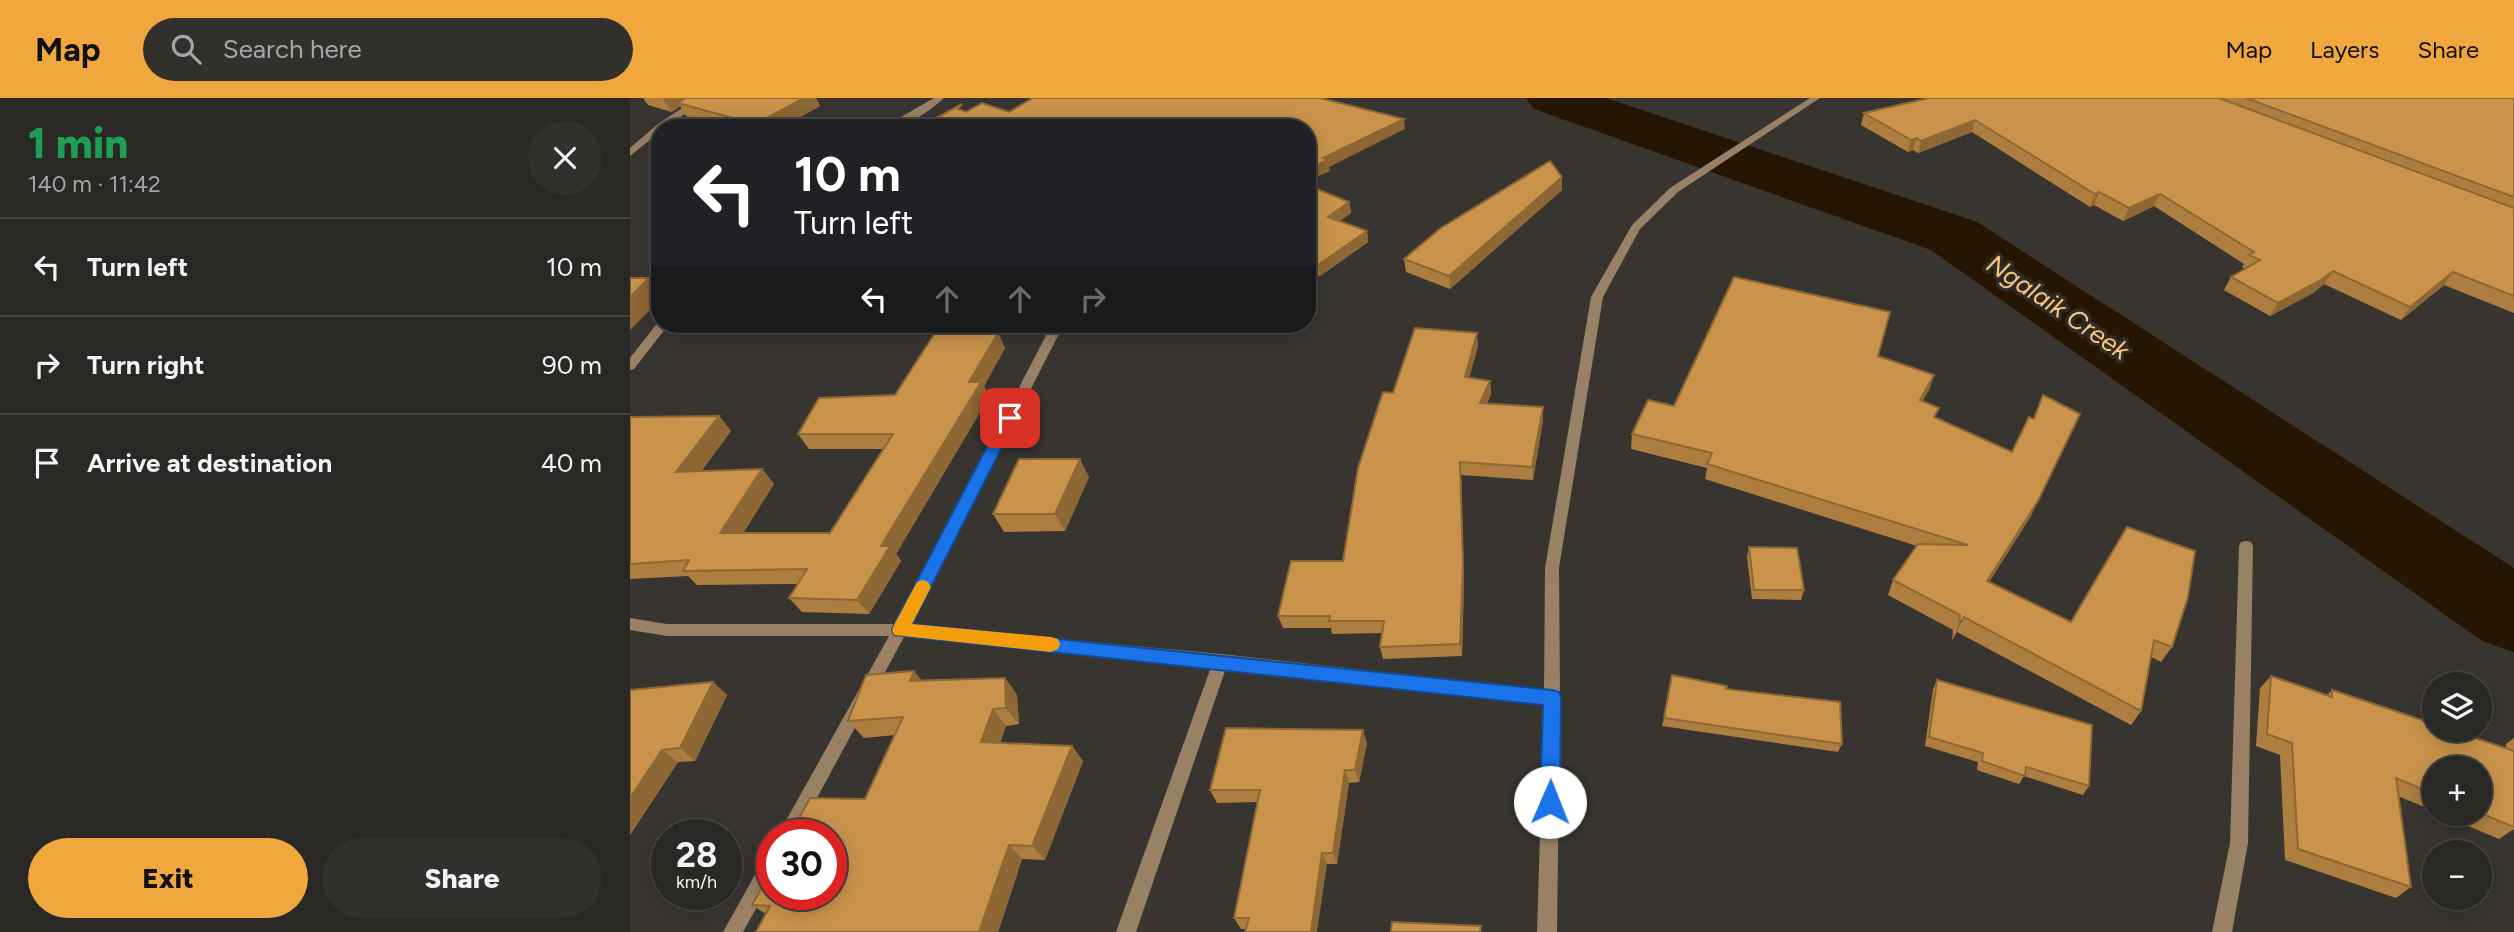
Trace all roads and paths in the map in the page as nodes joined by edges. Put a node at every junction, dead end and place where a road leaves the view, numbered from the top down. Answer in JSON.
{"nodes":[{"id":1,"x":703,"y":98,"type":"edge"},
{"id":2,"x":940,"y":98,"type":"edge"},
{"id":3,"x":1811,"y":100,"type":"edge"},
{"id":4,"x":672,"y":119,"type":"edge"},
{"id":5,"x":903,"y":119,"type":"edge"},
{"id":6,"x":651,"y":135,"type":"edge"},
{"id":7,"x":630,"y":153,"type":"edge"},
{"id":8,"x":656,"y":333,"type":"edge"},
{"id":9,"x":1053,"y":333,"type":"edge"},
{"id":10,"x":630,"y":366,"type":"edge"},
{"id":11,"x":2246,"y":546,"type":"dead end"},
{"id":12,"x":630,"y":624,"type":"edge"},
{"id":13,"x":901,"y":630,"type":"junction"},
{"id":14,"x":1220,"y":661,"type":"junction"},
{"id":15,"x":1552,"y":698,"type":"junction"},
{"id":16,"x":796,"y":819,"type":"edge"},
{"id":17,"x":756,"y":890,"type":"edge"},
{"id":18,"x":733,"y":932,"type":"edge"},
{"id":19,"x":1126,"y":932,"type":"edge"},
{"id":20,"x":1547,"y":932,"type":"edge"},
{"id":21,"x":2221,"y":932,"type":"edge"}],
"edges":[{"from":1,"to":4,"type":"street"},
{"from":2,"to":5,"type":"street"},
{"from":3,"to":15,"type":"street"},
{"from":6,"to":7,"type":"street"},
{"from":8,"to":10,"type":"street"},
{"from":9,"to":13,"type":"street"},
{"from":11,"to":21,"type":"street"},
{"from":12,"to":13,"type":"street"},
{"from":13,"to":14,"type":"street"},
{"from":13,"to":16,"type":"street"},
{"from":14,"to":15,"type":"street"},
{"from":14,"to":19,"type":"street"},
{"from":15,"to":20,"type":"street"},
{"from":17,"to":18,"type":"street"}]}
